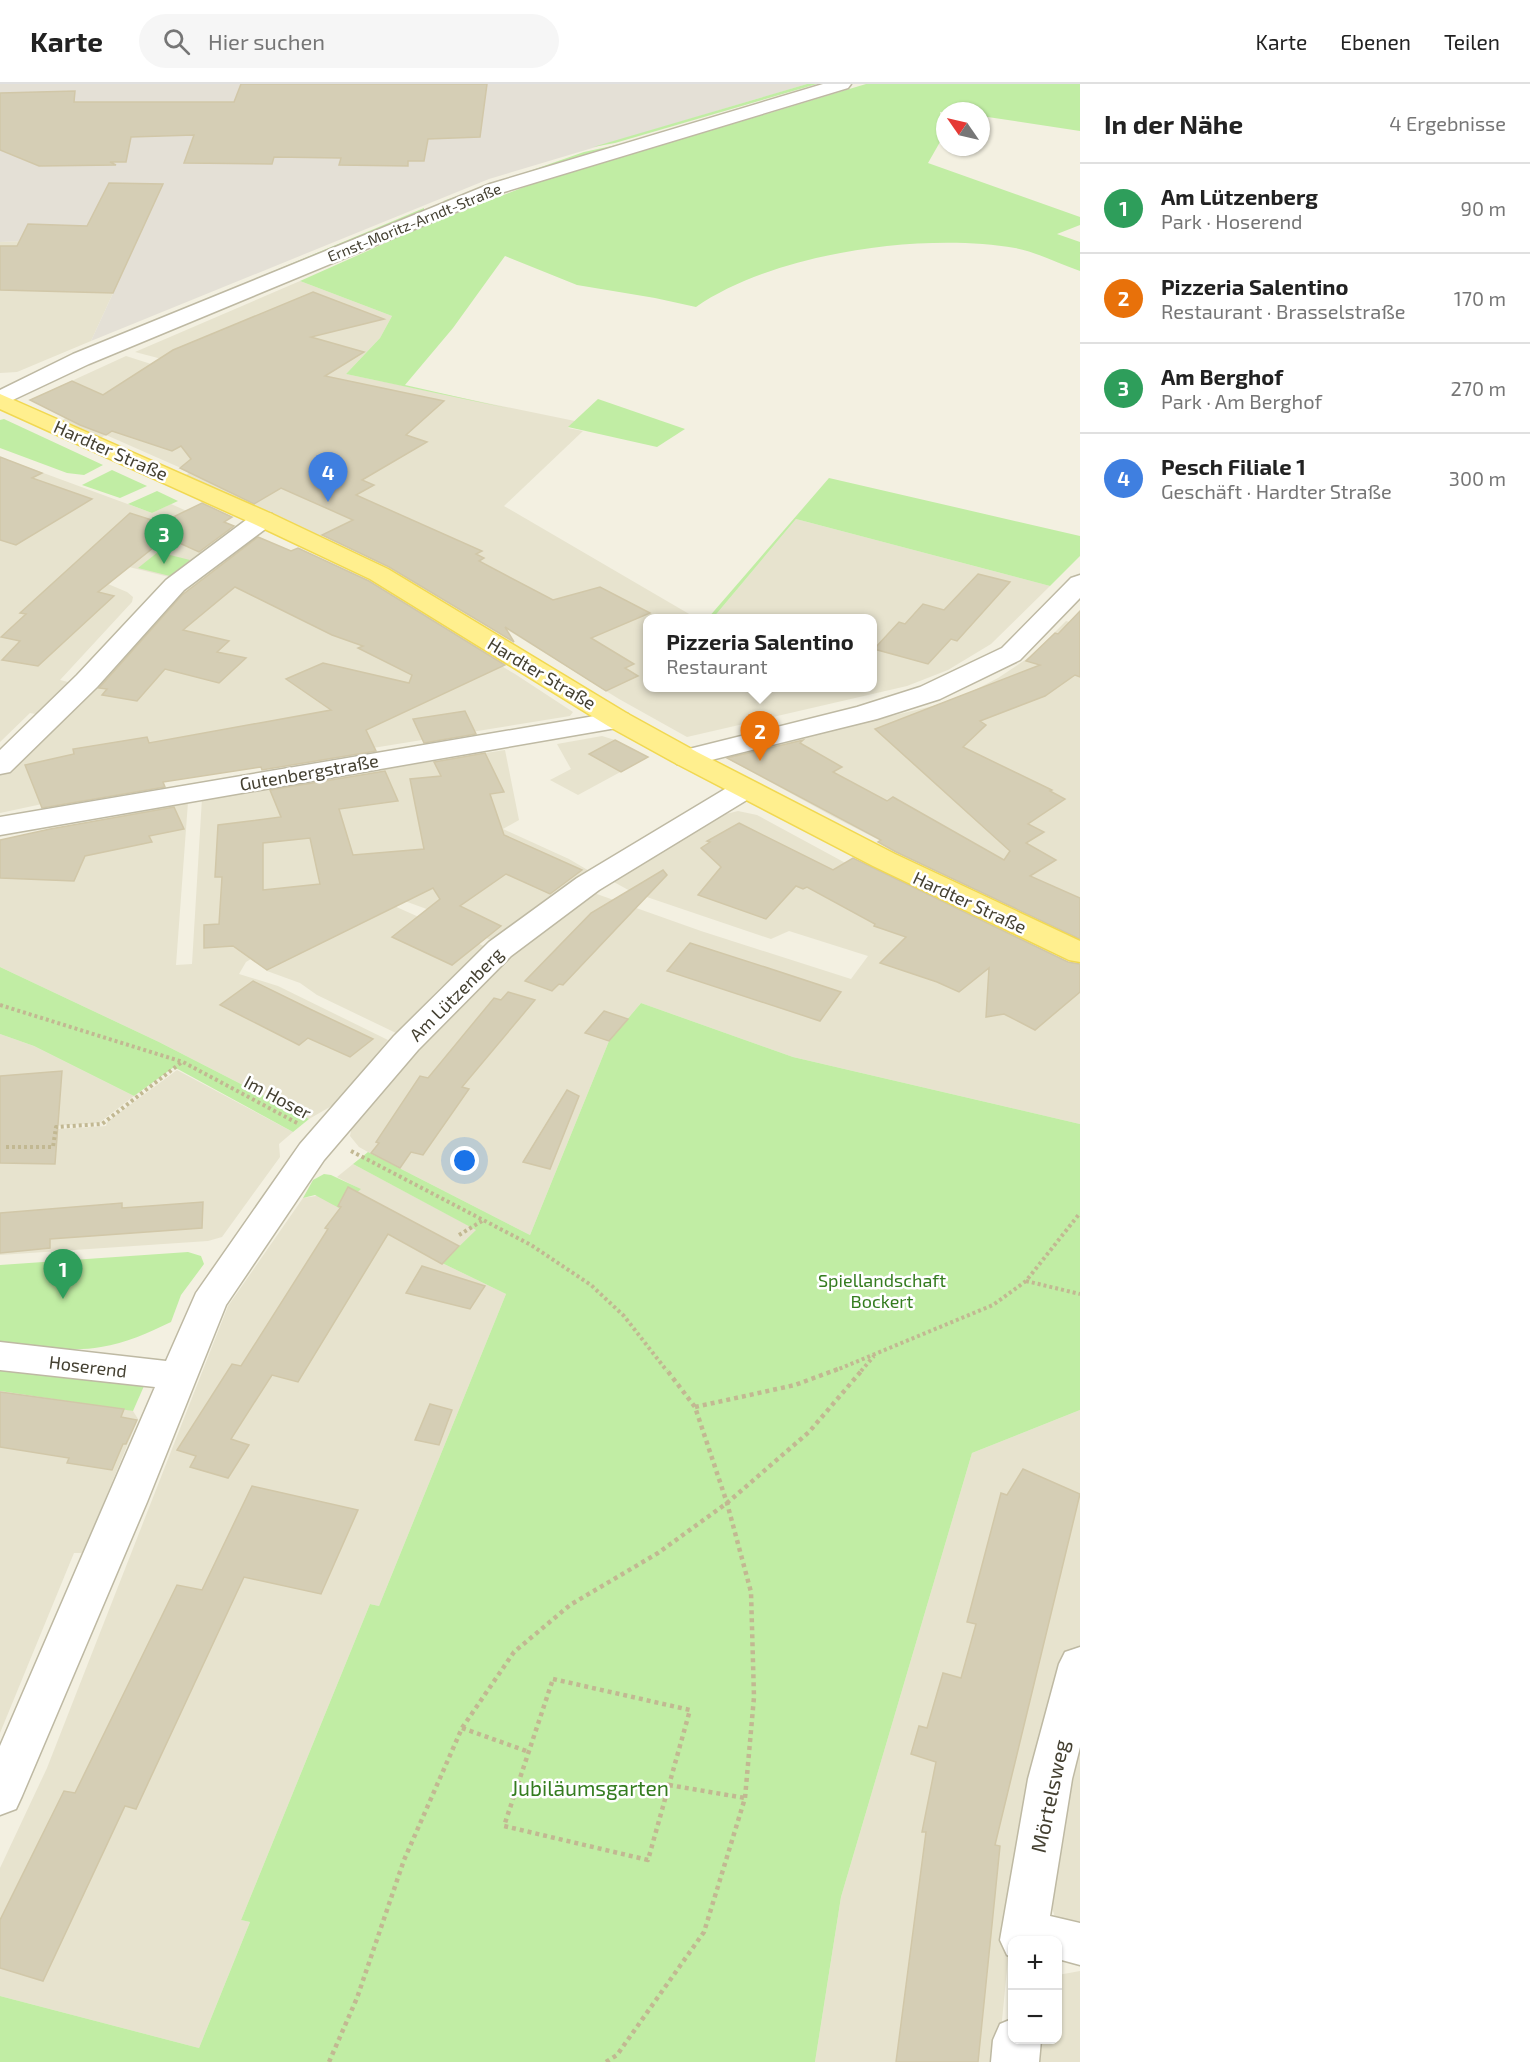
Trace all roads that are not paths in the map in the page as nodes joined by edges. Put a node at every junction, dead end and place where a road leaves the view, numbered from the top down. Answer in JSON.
{"nodes":[{"id":1,"x":842,"y":84,"type":"edge"},
{"id":2,"x":0,"y":400,"type":"edge"},
{"id":3,"x":263,"y":519,"type":"junction"},
{"id":4,"x":1080,"y":583,"type":"edge"},
{"id":5,"x":618,"y":720,"type":"junction"},
{"id":6,"x":687,"y":758,"type":"junction"},
{"id":7,"x":0,"y":766,"type":"edge"},
{"id":8,"x":745,"y":789,"type":"junction"},
{"id":9,"x":0,"y":826,"type":"edge"},
{"id":10,"x":1080,"y":953,"type":"edge"},
{"id":11,"x":0,"y":1356,"type":"edge"},
{"id":12,"x":177,"y":1376,"type":"junction"},
{"id":13,"x":1080,"y":1664,"type":"edge"},
{"id":14,"x":0,"y":1796,"type":"edge"},
{"id":15,"x":1024,"y":1935,"type":"edge"},
{"id":16,"x":1080,"y":1944,"type":"edge"},
{"id":17,"x":1017,"y":2044,"type":"edge"},
{"id":18,"x":1015,"y":2062,"type":"edge"}],
"edges":[{"from":1,"to":2,"type":"street","name":"Ernst-Moritz-Arndt-Straße"},
{"from":2,"to":3,"type":"main road","name":"Hardter Straße"},
{"from":3,"to":5,"type":"main road","name":"Hardter Straße"},
{"from":3,"to":7,"type":"street"},
{"from":4,"to":6,"type":"street"},
{"from":5,"to":6,"type":"main road","name":"Hardter Straße"},
{"from":5,"to":9,"type":"street","name":"Gutenbergstraße"},
{"from":6,"to":8,"type":"main road","name":"Hardter Straße"},
{"from":8,"to":10,"type":"main road","name":"Hardter Straße"},
{"from":8,"to":12,"type":"street","name":"Am Lützenberg"},
{"from":11,"to":12,"type":"street","name":"Hoserend"},
{"from":12,"to":14,"type":"street","name":"Am Lützenberg"},
{"from":13,"to":15,"type":"street","name":"Mörtelsweg"},
{"from":15,"to":16,"type":"street","name":"Mörtelsweg"},
{"from":17,"to":18,"type":"street"}]}
